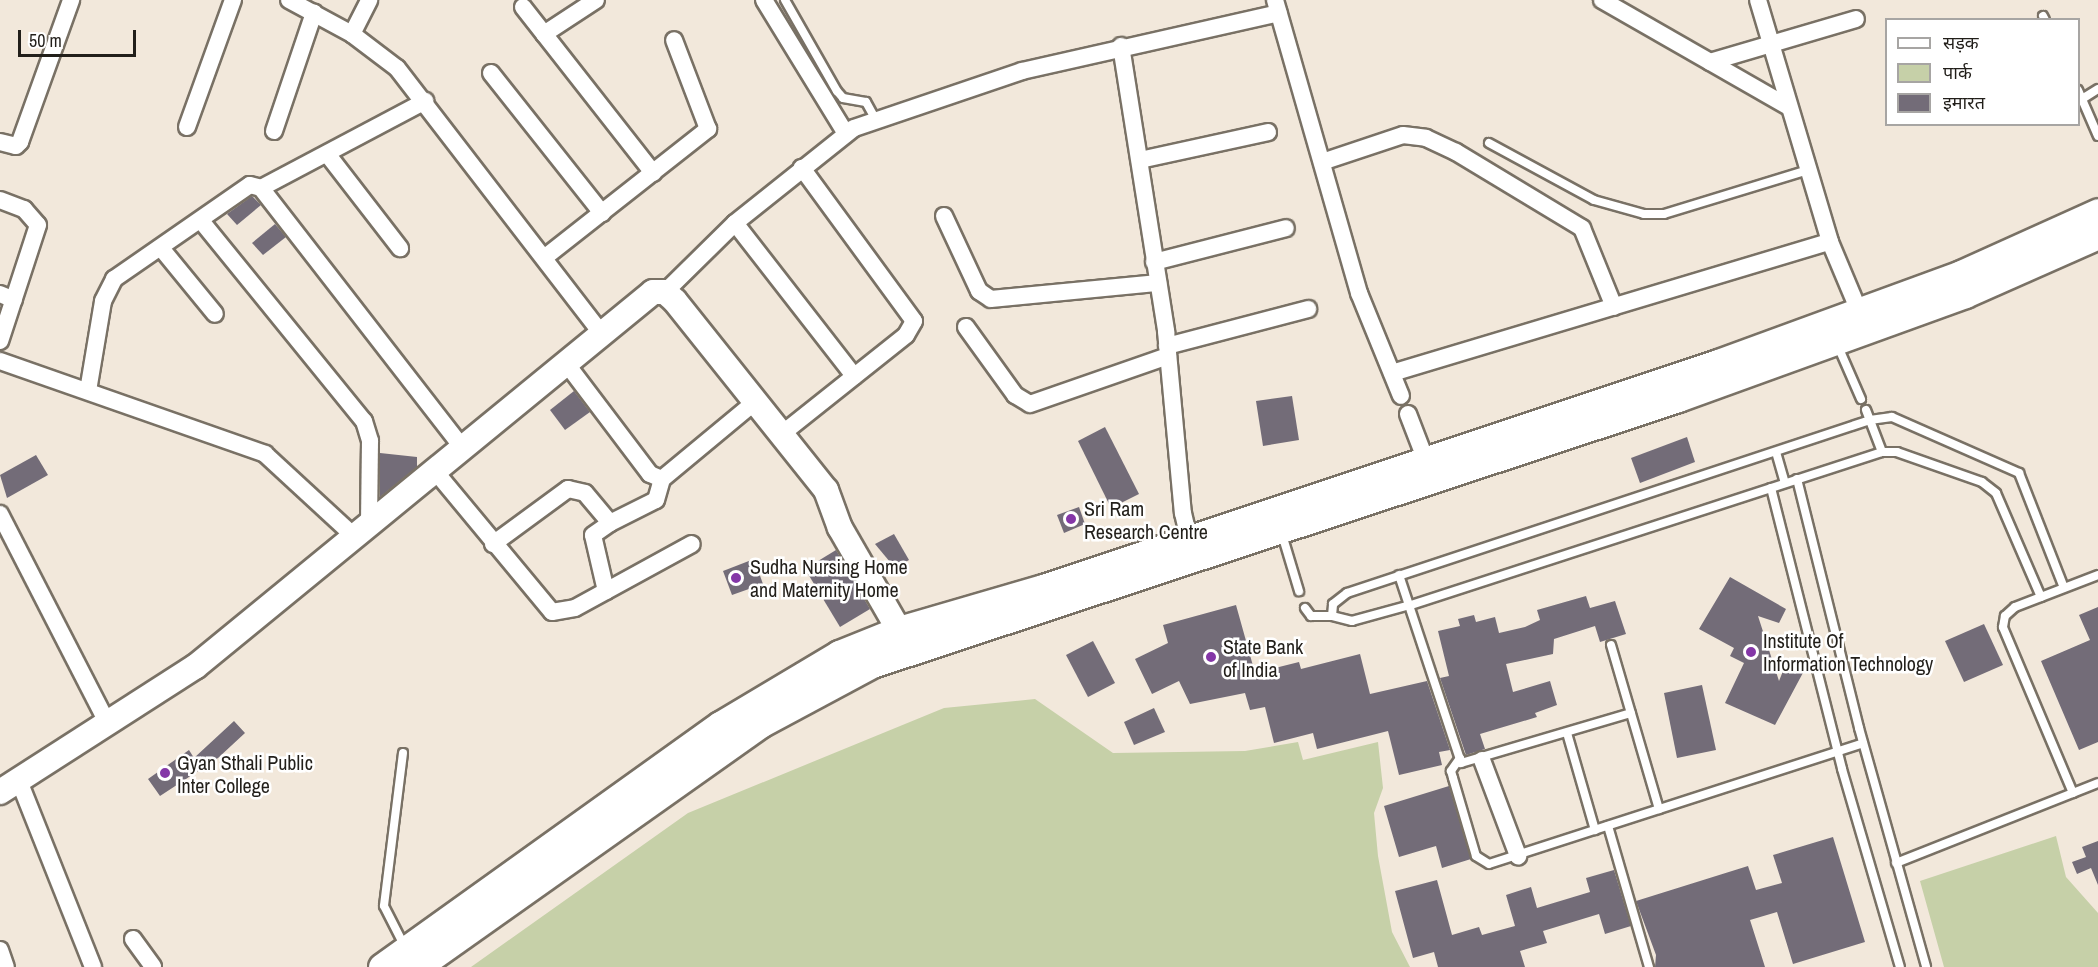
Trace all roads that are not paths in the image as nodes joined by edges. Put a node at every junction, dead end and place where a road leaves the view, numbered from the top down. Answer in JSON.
{"nodes":[{"id":1,"x":71,"y":0,"type":"edge"},
{"id":2,"x":233,"y":0,"type":"edge"},
{"id":3,"x":290,"y":0,"type":"edge"},
{"id":4,"x":369,"y":0,"type":"edge"},
{"id":5,"x":596,"y":0,"type":"edge"},
{"id":6,"x":764,"y":0,"type":"edge"},
{"id":7,"x":785,"y":0,"type":"edge"},
{"id":8,"x":1602,"y":0,"type":"edge"},
{"id":9,"x":1758,"y":0,"type":"edge"},
{"id":10,"x":523,"y":7,"type":"dead end"},
{"id":11,"x":1277,"y":7,"type":"edge"},
{"id":12,"x":314,"y":13,"type":"junction"},
{"id":13,"x":1856,"y":19,"type":"dead end"},
{"id":14,"x":352,"y":34,"type":"junction"},
{"id":15,"x":544,"y":34,"type":"junction"},
{"id":16,"x":674,"y":40,"type":"dead end"},
{"id":17,"x":1772,"y":44,"type":"junction"},
{"id":18,"x":1121,"y":46,"type":"junction"},
{"id":19,"x":1710,"y":62,"type":"junction"},
{"id":20,"x":491,"y":73,"type":"dead end"},
{"id":21,"x":2098,"y":89,"type":"edge"},
{"id":22,"x":2080,"y":94,"type":"edge"},
{"id":23,"x":425,"y":101,"type":"junction"},
{"id":24,"x":1789,"y":107,"type":"junction"},
{"id":25,"x":876,"y":120,"type":"junction"},
{"id":26,"x":187,"y":127,"type":"dead end"},
{"id":27,"x":274,"y":131,"type":"dead end"},
{"id":28,"x":1268,"y":132,"type":"dead end"},
{"id":29,"x":846,"y":134,"type":"junction"},
{"id":30,"x":2098,"y":136,"type":"edge"},
{"id":31,"x":0,"y":142,"type":"edge"},
{"id":32,"x":1489,"y":143,"type":"dead end"},
{"id":33,"x":328,"y":155,"type":"junction"},
{"id":34,"x":1140,"y":159,"type":"junction"},
{"id":35,"x":1322,"y":162,"type":"junction"},
{"id":36,"x":802,"y":168,"type":"junction"},
{"id":37,"x":1808,"y":170,"type":"junction"},
{"id":38,"x":653,"y":173,"type":"junction"},
{"id":39,"x":261,"y":188,"type":"junction"},
{"id":40,"x":0,"y":200,"type":"edge"},
{"id":41,"x":2098,"y":212,"type":"edge"},
{"id":42,"x":602,"y":213,"type":"junction"},
{"id":43,"x":944,"y":216,"type":"dead end"},
{"id":44,"x":202,"y":222,"type":"junction"},
{"id":45,"x":735,"y":223,"type":"junction"},
{"id":46,"x":1286,"y":228,"type":"dead end"},
{"id":47,"x":2098,"y":235,"type":"edge"},
{"id":48,"x":1830,"y":242,"type":"junction"},
{"id":49,"x":162,"y":248,"type":"junction"},
{"id":50,"x":400,"y":248,"type":"dead end"},
{"id":51,"x":544,"y":258,"type":"junction"},
{"id":52,"x":1154,"y":262,"type":"junction"},
{"id":53,"x":1158,"y":283,"type":"junction"},
{"id":54,"x":665,"y":292,"type":"junction"},
{"id":55,"x":7,"y":297,"type":"edge"},
{"id":56,"x":1614,"y":307,"type":"junction"},
{"id":57,"x":1308,"y":309,"type":"dead end"},
{"id":58,"x":1859,"y":311,"type":"junction"},
{"id":59,"x":215,"y":314,"type":"dead end"},
{"id":60,"x":966,"y":327,"type":"dead end"},
{"id":61,"x":1832,"y":333,"type":"junction"},
{"id":62,"x":602,"y":334,"type":"junction"},
{"id":63,"x":0,"y":341,"type":"edge"},
{"id":64,"x":1167,"y":351,"type":"junction"},
{"id":65,"x":0,"y":361,"type":"edge"},
{"id":66,"x":567,"y":363,"type":"junction"},
{"id":67,"x":1392,"y":374,"type":"junction"},
{"id":68,"x":854,"y":376,"type":"junction"},
{"id":69,"x":88,"y":391,"type":"junction"},
{"id":70,"x":1401,"y":396,"type":"dead end"},
{"id":71,"x":1861,"y":399,"type":"dead end"},
{"id":72,"x":757,"y":400,"type":"junction"},
{"id":73,"x":1866,"y":410,"type":"dead end"},
{"id":74,"x":1408,"y":414,"type":"dead end"},
{"id":75,"x":1870,"y":420,"type":"junction"},
{"id":76,"x":783,"y":433,"type":"junction"},
{"id":77,"x":463,"y":448,"type":"junction"},
{"id":78,"x":1776,"y":452,"type":"junction"},
{"id":79,"x":1882,"y":452,"type":"junction"},
{"id":80,"x":1425,"y":458,"type":"junction"},
{"id":81,"x":435,"y":471,"type":"junction"},
{"id":82,"x":662,"y":479,"type":"junction"},
{"id":83,"x":1797,"y":479,"type":"junction"},
{"id":84,"x":1785,"y":483,"type":"junction"},
{"id":85,"x":1772,"y":488,"type":"junction"},
{"id":86,"x":0,"y":514,"type":"edge"},
{"id":87,"x":610,"y":523,"type":"junction"},
{"id":88,"x":1281,"y":530,"type":"junction"},
{"id":89,"x":362,"y":531,"type":"junction"},
{"id":90,"x":494,"y":544,"type":"junction"},
{"id":91,"x":693,"y":544,"type":"dead end"},
{"id":92,"x":1192,"y":548,"type":"junction"},
{"id":93,"x":1399,"y":575,"type":"junction"},
{"id":94,"x":2098,"y":575,"type":"edge"},
{"id":95,"x":2064,"y":588,"type":"junction"},
{"id":96,"x":606,"y":591,"type":"junction"},
{"id":97,"x":1299,"y":591,"type":"dead end"},
{"id":98,"x":2041,"y":597,"type":"junction"},
{"id":99,"x":1410,"y":605,"type":"junction"},
{"id":100,"x":1305,"y":608,"type":"dead end"},
{"id":101,"x":1332,"y":616,"type":"junction"},
{"id":102,"x":899,"y":630,"type":"junction"},
{"id":103,"x":1611,"y":645,"type":"dead end"},
{"id":104,"x":1631,"y":713,"type":"junction"},
{"id":105,"x":108,"y":724,"type":"junction"},
{"id":106,"x":1567,"y":733,"type":"junction"},
{"id":107,"x":1863,"y":743,"type":"junction"},
{"id":108,"x":1838,"y":751,"type":"junction"},
{"id":109,"x":403,"y":753,"type":"dead end"},
{"id":110,"x":1460,"y":758,"type":"junction"},
{"id":111,"x":1482,"y":760,"type":"junction"},
{"id":112,"x":2098,"y":783,"type":"edge"},
{"id":113,"x":10,"y":787,"type":"edge"},
{"id":114,"x":2073,"y":793,"type":"junction"},
{"id":115,"x":1659,"y":809,"type":"junction"},
{"id":116,"x":1608,"y":826,"type":"junction"},
{"id":117,"x":1595,"y":830,"type":"junction"},
{"id":118,"x":1518,"y":856,"type":"junction"},
{"id":119,"x":1896,"y":863,"type":"junction"},
{"id":120,"x":133,"y":939,"type":"dead end"},
{"id":121,"x":0,"y":950,"type":"edge"},
{"id":122,"x":412,"y":958,"type":"edge"},
{"id":123,"x":6,"y":967,"type":"edge"},
{"id":124,"x":93,"y":967,"type":"edge"},
{"id":125,"x":153,"y":967,"type":"edge"},
{"id":126,"x":382,"y":967,"type":"edge"},
{"id":127,"x":1649,"y":967,"type":"edge"},
{"id":128,"x":1900,"y":967,"type":"edge"},
{"id":129,"x":1926,"y":967,"type":"edge"}],
"edges":[{"from":1,"to":31,"type":"street"},
{"from":2,"to":26,"type":"street"},
{"from":3,"to":12,"type":"street"},
{"from":4,"to":14,"type":"street"},
{"from":5,"to":15,"type":"street"},
{"from":6,"to":29,"type":"street"},
{"from":7,"to":25,"type":"lane"},
{"from":8,"to":19,"type":"street"},
{"from":9,"to":17,"type":"street"},
{"from":10,"to":15,"type":"street"},
{"from":11,"to":18,"type":"street"},
{"from":11,"to":35,"type":"street"},
{"from":12,"to":14,"type":"street"},
{"from":12,"to":27,"type":"street"},
{"from":13,"to":17,"type":"street"},
{"from":14,"to":23,"type":"street"},
{"from":15,"to":38,"type":"street"},
{"from":16,"to":38,"type":"street"},
{"from":17,"to":19,"type":"street"},
{"from":17,"to":24,"type":"street"},
{"from":18,"to":25,"type":"street"},
{"from":18,"to":34,"type":"street"},
{"from":19,"to":24,"type":"street"},
{"from":20,"to":42,"type":"street"},
{"from":21,"to":22,"type":"lane"},
{"from":22,"to":30,"type":"lane"},
{"from":23,"to":33,"type":"street"},
{"from":23,"to":51,"type":"street"},
{"from":24,"to":37,"type":"street"},
{"from":25,"to":29,"type":"street"},
{"from":28,"to":34,"type":"street"},
{"from":29,"to":36,"type":"street"},
{"from":32,"to":37,"type":"lane"},
{"from":33,"to":39,"type":"street"},
{"from":33,"to":50,"type":"street"},
{"from":34,"to":52,"type":"street"},
{"from":35,"to":56,"type":"street"},
{"from":35,"to":67,"type":"street"},
{"from":36,"to":45,"type":"street"},
{"from":36,"to":68,"type":"street"},
{"from":37,"to":48,"type":"street"},
{"from":38,"to":42,"type":"street"},
{"from":39,"to":44,"type":"street"},
{"from":39,"to":77,"type":"street"},
{"from":40,"to":55,"type":"street"},
{"from":41,"to":58,"type":"main road"},
{"from":42,"to":51,"type":"street"},
{"from":43,"to":53,"type":"street"},
{"from":44,"to":49,"type":"street"},
{"from":44,"to":89,"type":"street"},
{"from":45,"to":54,"type":"street"},
{"from":45,"to":68,"type":"street"},
{"from":46,"to":52,"type":"street"},
{"from":47,"to":61,"type":"main road"},
{"from":48,"to":56,"type":"street"},
{"from":48,"to":58,"type":"street"},
{"from":49,"to":59,"type":"street"},
{"from":49,"to":69,"type":"street"},
{"from":51,"to":62,"type":"street"},
{"from":52,"to":53,"type":"street"},
{"from":53,"to":64,"type":"street"},
{"from":54,"to":62,"type":"street"},
{"from":54,"to":72,"type":"street"},
{"from":55,"to":63,"type":"street"},
{"from":56,"to":67,"type":"street"},
{"from":57,"to":64,"type":"street"},
{"from":58,"to":61,"type":"main road"},
{"from":60,"to":64,"type":"street"},
{"from":61,"to":71,"type":"lane"},
{"from":61,"to":80,"type":"main road"},
{"from":61,"to":88,"type":"main road"},
{"from":62,"to":66,"type":"street"},
{"from":64,"to":92,"type":"street"},
{"from":65,"to":69,"type":"street"},
{"from":66,"to":77,"type":"street"},
{"from":66,"to":82,"type":"street"},
{"from":67,"to":70,"type":"street"},
{"from":68,"to":76,"type":"street"},
{"from":69,"to":89,"type":"street"},
{"from":72,"to":76,"type":"street"},
{"from":72,"to":82,"type":"street"},
{"from":73,"to":75,"type":"lane"},
{"from":74,"to":80,"type":"street"},
{"from":75,"to":78,"type":"lane"},
{"from":75,"to":79,"type":"lane"},
{"from":75,"to":95,"type":"lane"},
{"from":76,"to":102,"type":"street"},
{"from":77,"to":81,"type":"street"},
{"from":78,"to":84,"type":"lane"},
{"from":78,"to":93,"type":"lane"},
{"from":79,"to":83,"type":"lane"},
{"from":79,"to":98,"type":"lane"},
{"from":80,"to":92,"type":"main road"},
{"from":81,"to":89,"type":"street"},
{"from":81,"to":90,"type":"street"},
{"from":82,"to":87,"type":"street"},
{"from":83,"to":84,"type":"lane"},
{"from":83,"to":107,"type":"lane"},
{"from":84,"to":85,"type":"lane"},
{"from":85,"to":99,"type":"lane"},
{"from":85,"to":108,"type":"lane"},
{"from":86,"to":105,"type":"street"},
{"from":87,"to":90,"type":"street"},
{"from":87,"to":96,"type":"street"},
{"from":88,"to":92,"type":"main road"},
{"from":88,"to":97,"type":"lane"},
{"from":89,"to":105,"type":"street"},
{"from":90,"to":96,"type":"street"},
{"from":91,"to":96,"type":"street"},
{"from":92,"to":102,"type":"main road"},
{"from":92,"to":122,"type":"main road"},
{"from":93,"to":99,"type":"lane"},
{"from":93,"to":101,"type":"lane"},
{"from":94,"to":95,"type":"lane"},
{"from":95,"to":98,"type":"lane"},
{"from":98,"to":114,"type":"lane"},
{"from":99,"to":101,"type":"lane"},
{"from":99,"to":110,"type":"lane"},
{"from":100,"to":101,"type":"lane"},
{"from":102,"to":122,"type":"main road"},
{"from":103,"to":104,"type":"lane"},
{"from":104,"to":106,"type":"lane"},
{"from":104,"to":115,"type":"lane"},
{"from":105,"to":113,"type":"street"},
{"from":106,"to":111,"type":"lane"},
{"from":106,"to":117,"type":"lane"},
{"from":107,"to":108,"type":"lane"},
{"from":107,"to":119,"type":"lane"},
{"from":108,"to":115,"type":"lane"},
{"from":108,"to":128,"type":"lane"},
{"from":109,"to":122,"type":"lane"},
{"from":110,"to":111,"type":"lane"},
{"from":110,"to":118,"type":"lane"},
{"from":111,"to":118,"type":"street"},
{"from":112,"to":114,"type":"lane"},
{"from":113,"to":124,"type":"street"},
{"from":114,"to":119,"type":"lane"},
{"from":115,"to":116,"type":"lane"},
{"from":116,"to":117,"type":"lane"},
{"from":116,"to":127,"type":"lane"},
{"from":117,"to":118,"type":"lane"},
{"from":119,"to":129,"type":"lane"},
{"from":120,"to":125,"type":"street"},
{"from":121,"to":123,"type":"street"},
{"from":122,"to":126,"type":"main road"}]}
